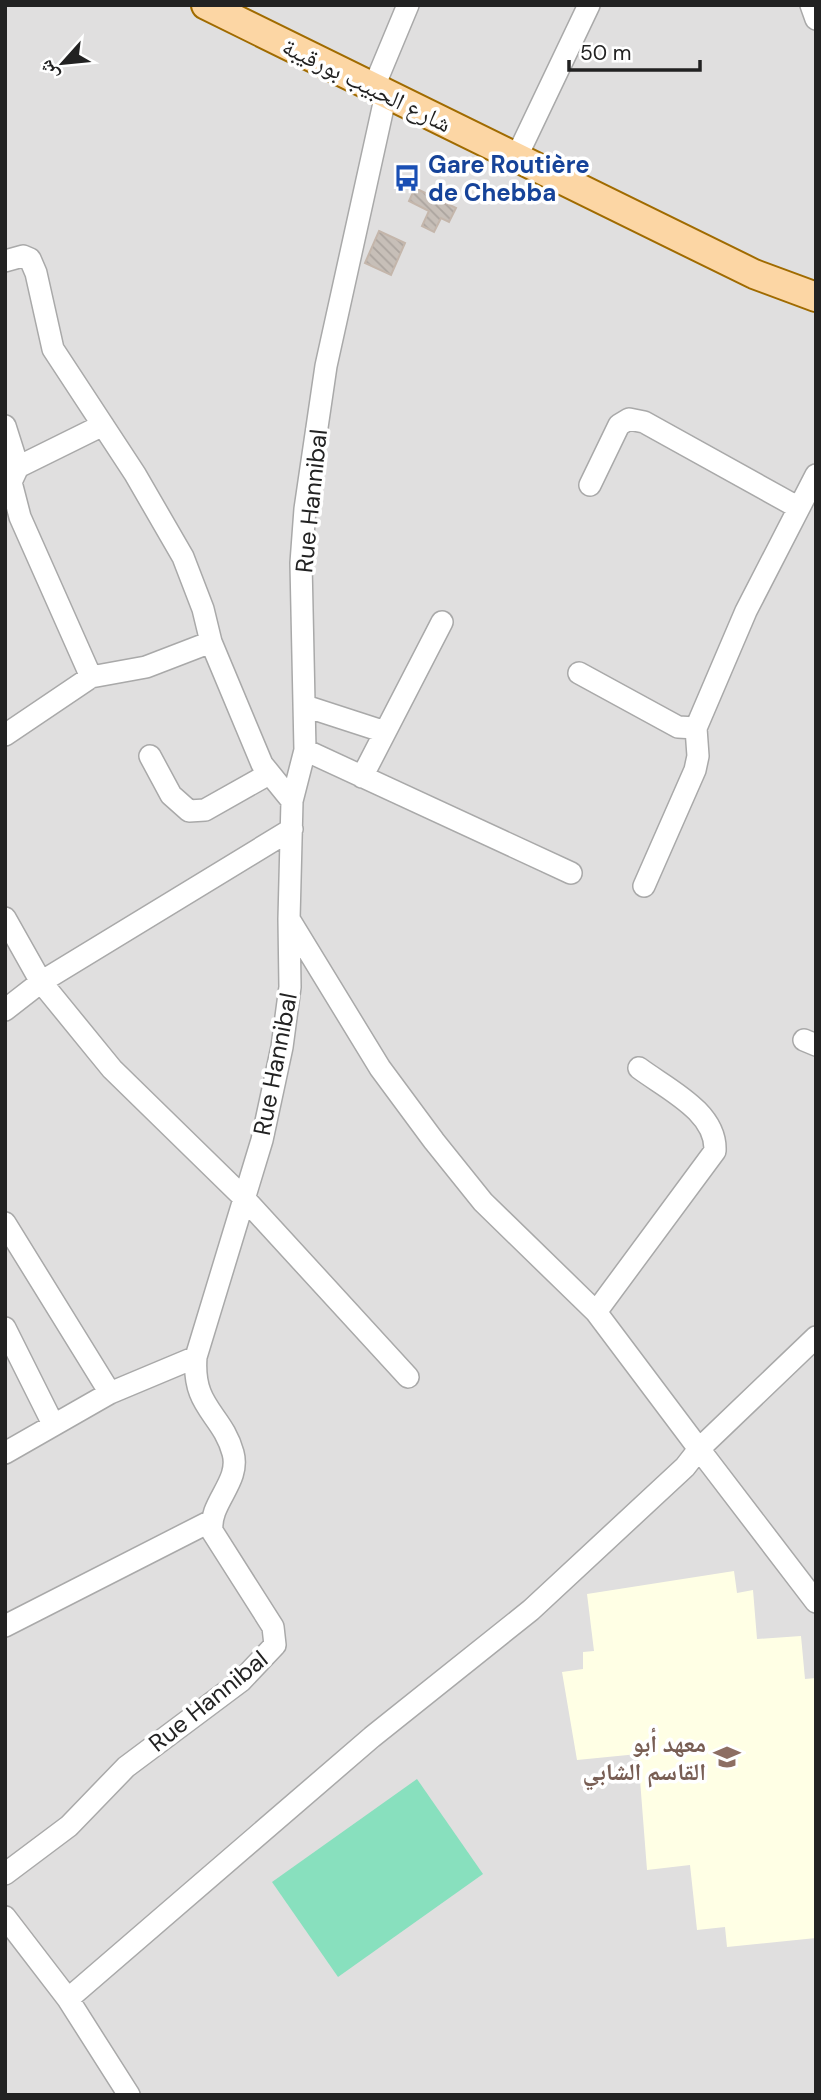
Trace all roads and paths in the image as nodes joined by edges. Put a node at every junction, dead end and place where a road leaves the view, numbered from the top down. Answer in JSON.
{"nodes":[{"id":1,"x":206,"y":5,"type":"edge"},
{"id":2,"x":408,"y":5,"type":"edge"},
{"id":3,"x":589,"y":5,"type":"edge"},
{"id":4,"x":811,"y":5,"type":"edge"},
{"id":5,"x":816,"y":19,"type":"edge"},
{"id":6,"x":379,"y":92,"type":"junction"},
{"id":7,"x":517,"y":156,"type":"junction"},
{"id":8,"x":5,"y":261,"type":"edge"},
{"id":9,"x":754,"y":274,"type":"junction"},
{"id":10,"x":816,"y":297,"type":"edge"},
{"id":11,"x":816,"y":319,"type":"edge"},
{"id":12,"x":103,"y":425,"type":"junction"},
{"id":13,"x":5,"y":426,"type":"edge"},
{"id":14,"x":18,"y":467,"type":"junction"},
{"id":15,"x":816,"y":475,"type":"edge"},
{"id":16,"x":590,"y":485,"type":"dead end"},
{"id":17,"x":799,"y":508,"type":"junction"},
{"id":18,"x":442,"y":622,"type":"dead end"},
{"id":19,"x":211,"y":642,"type":"junction"},
{"id":20,"x":579,"y":673,"type":"dead end"},
{"id":21,"x":91,"y":677,"type":"junction"},
{"id":22,"x":305,"y":706,"type":"junction"},
{"id":23,"x":696,"y":728,"type":"junction"},
{"id":24,"x":385,"y":732,"type":"junction"},
{"id":25,"x":5,"y":735,"type":"edge"},
{"id":26,"x":305,"y":750,"type":"junction"},
{"id":27,"x":150,"y":756,"type":"dead end"},
{"id":28,"x":267,"y":775,"type":"junction"},
{"id":29,"x":362,"y":777,"type":"junction"},
{"id":30,"x":292,"y":801,"type":"junction"},
{"id":31,"x":292,"y":829,"type":"junction"},
{"id":32,"x":571,"y":873,"type":"dead end"},
{"id":33,"x":644,"y":886,"type":"dead end"},
{"id":34,"x":5,"y":918,"type":"edge"},
{"id":35,"x":289,"y":919,"type":"junction"},
{"id":36,"x":41,"y":982,"type":"junction"},
{"id":37,"x":5,"y":1010,"type":"edge"},
{"id":38,"x":639,"y":1068,"type":"dead end"},
{"id":39,"x":243,"y":1197,"type":"junction"},
{"id":40,"x":5,"y":1223,"type":"edge"},
{"id":41,"x":596,"y":1312,"type":"junction"},
{"id":42,"x":5,"y":1328,"type":"edge"},
{"id":43,"x":816,"y":1337,"type":"edge"},
{"id":44,"x":196,"y":1357,"type":"junction"},
{"id":45,"x":408,"y":1377,"type":"dead end"},
{"id":46,"x":110,"y":1394,"type":"junction"},
{"id":47,"x":53,"y":1424,"type":"junction"},
{"id":48,"x":699,"y":1449,"type":"junction"},
{"id":49,"x":5,"y":1453,"type":"edge"},
{"id":50,"x":211,"y":1521,"type":"junction"},
{"id":51,"x":816,"y":1602,"type":"edge"},
{"id":52,"x":5,"y":1626,"type":"edge"},
{"id":53,"x":5,"y":1874,"type":"edge"},
{"id":54,"x":8,"y":1927,"type":"edge"},
{"id":55,"x":68,"y":1999,"type":"junction"},
{"id":56,"x":129,"y":2095,"type":"edge"}],
"edges":[{"from":1,"to":6,"type":"main road","name":"شارع الحبيب بورقيبة"},
{"from":2,"to":6,"type":"street","name":"Rue Hannibal"},
{"from":3,"to":7,"type":"street"},
{"from":4,"to":5,"type":"street"},
{"from":6,"to":7,"type":"main road","name":"شارع الحبيب بورقيبة"},
{"from":6,"to":22,"type":"street","name":"Rue Hannibal"},
{"from":7,"to":9,"type":"main road","name":"شارع الحبيب بورقيبة"},
{"from":8,"to":12,"type":"street"},
{"from":9,"to":10,"type":"main road","name":"شارع الحبيب بورقيبة"},
{"from":9,"to":11,"type":"main road","name":"شارع الحبيب بورقيبة"},
{"from":12,"to":14,"type":"street"},
{"from":12,"to":19,"type":"street"},
{"from":13,"to":14,"type":"street"},
{"from":14,"to":21,"type":"street"},
{"from":15,"to":17,"type":"street"},
{"from":16,"to":17,"type":"street"},
{"from":17,"to":23,"type":"street"},
{"from":18,"to":24,"type":"street"},
{"from":19,"to":21,"type":"street"},
{"from":19,"to":28,"type":"street"},
{"from":20,"to":23,"type":"street"},
{"from":21,"to":25,"type":"street"},
{"from":22,"to":24,"type":"street"},
{"from":22,"to":26,"type":"street","name":"Rue Hannibal"},
{"from":23,"to":33,"type":"street"},
{"from":24,"to":29,"type":"street"},
{"from":26,"to":29,"type":"street"},
{"from":26,"to":30,"type":"street","name":"Rue Hannibal"},
{"from":27,"to":28,"type":"street"},
{"from":28,"to":30,"type":"street"},
{"from":29,"to":32,"type":"street"},
{"from":30,"to":31,"type":"street","name":"Rue Hannibal"},
{"from":31,"to":35,"type":"street","name":"Rue Hannibal"},
{"from":31,"to":36,"type":"street"},
{"from":34,"to":36,"type":"street"},
{"from":35,"to":39,"type":"street","name":"Rue Hannibal"},
{"from":35,"to":41,"type":"street"},
{"from":36,"to":37,"type":"street"},
{"from":36,"to":39,"type":"street"},
{"from":38,"to":41,"type":"street"},
{"from":39,"to":44,"type":"street","name":"Rue Hannibal"},
{"from":39,"to":45,"type":"street"},
{"from":40,"to":46,"type":"street"},
{"from":41,"to":48,"type":"street"},
{"from":42,"to":47,"type":"street"},
{"from":43,"to":48,"type":"street"},
{"from":44,"to":46,"type":"street"},
{"from":44,"to":50,"type":"street","name":"Rue Hannibal"},
{"from":46,"to":47,"type":"street"},
{"from":47,"to":49,"type":"street"},
{"from":48,"to":51,"type":"street"},
{"from":48,"to":55,"type":"street"},
{"from":50,"to":52,"type":"street"},
{"from":50,"to":53,"type":"street","name":"Rue Hannibal"},
{"from":54,"to":55,"type":"street"},
{"from":55,"to":56,"type":"street"}]}
